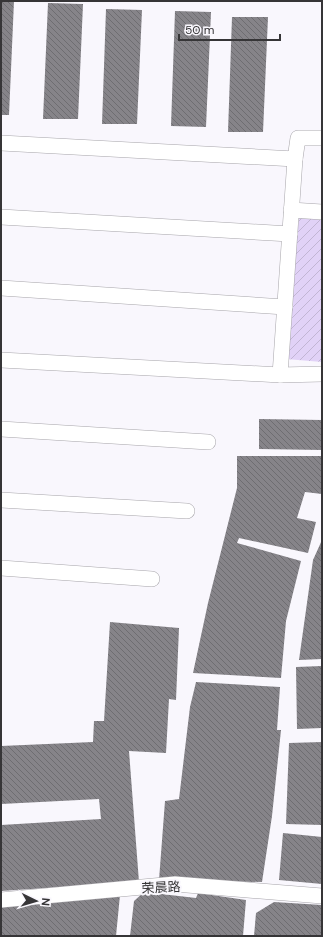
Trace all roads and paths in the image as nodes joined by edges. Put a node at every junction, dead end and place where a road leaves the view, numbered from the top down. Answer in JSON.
{"nodes":[{"id":1,"x":322,"y":138,"type":"edge"},
{"id":2,"x":1,"y":143,"type":"edge"},
{"id":3,"x":295,"y":159,"type":"junction"},
{"id":4,"x":291,"y":210,"type":"junction"},
{"id":5,"x":322,"y":212,"type":"edge"},
{"id":6,"x":1,"y":217,"type":"edge"},
{"id":7,"x":290,"y":234,"type":"junction"},
{"id":8,"x":1,"y":288,"type":"edge"},
{"id":9,"x":285,"y":307,"type":"junction"},
{"id":10,"x":1,"y":360,"type":"edge"},
{"id":11,"x":322,"y":374,"type":"edge"},
{"id":12,"x":280,"y":375,"type":"junction"},
{"id":13,"x":1,"y":429,"type":"edge"},
{"id":14,"x":208,"y":442,"type":"dead end"},
{"id":15,"x":1,"y":500,"type":"edge"},
{"id":16,"x":187,"y":511,"type":"dead end"},
{"id":17,"x":1,"y":568,"type":"edge"},
{"id":18,"x":152,"y":579,"type":"dead end"},
{"id":19,"x":322,"y":896,"type":"edge"},
{"id":20,"x":1,"y":900,"type":"edge"}],
"edges":[{"from":1,"to":3,"type":"street"},
{"from":2,"to":3,"type":"street"},
{"from":3,"to":4,"type":"street"},
{"from":4,"to":5,"type":"street"},
{"from":4,"to":7,"type":"street"},
{"from":6,"to":7,"type":"street"},
{"from":7,"to":9,"type":"street"},
{"from":8,"to":9,"type":"street"},
{"from":9,"to":12,"type":"street"},
{"from":10,"to":12,"type":"street"},
{"from":11,"to":12,"type":"street"},
{"from":13,"to":14,"type":"street"},
{"from":15,"to":16,"type":"street"},
{"from":17,"to":18,"type":"street"},
{"from":19,"to":20,"type":"street","name":"荣晨路"}]}
